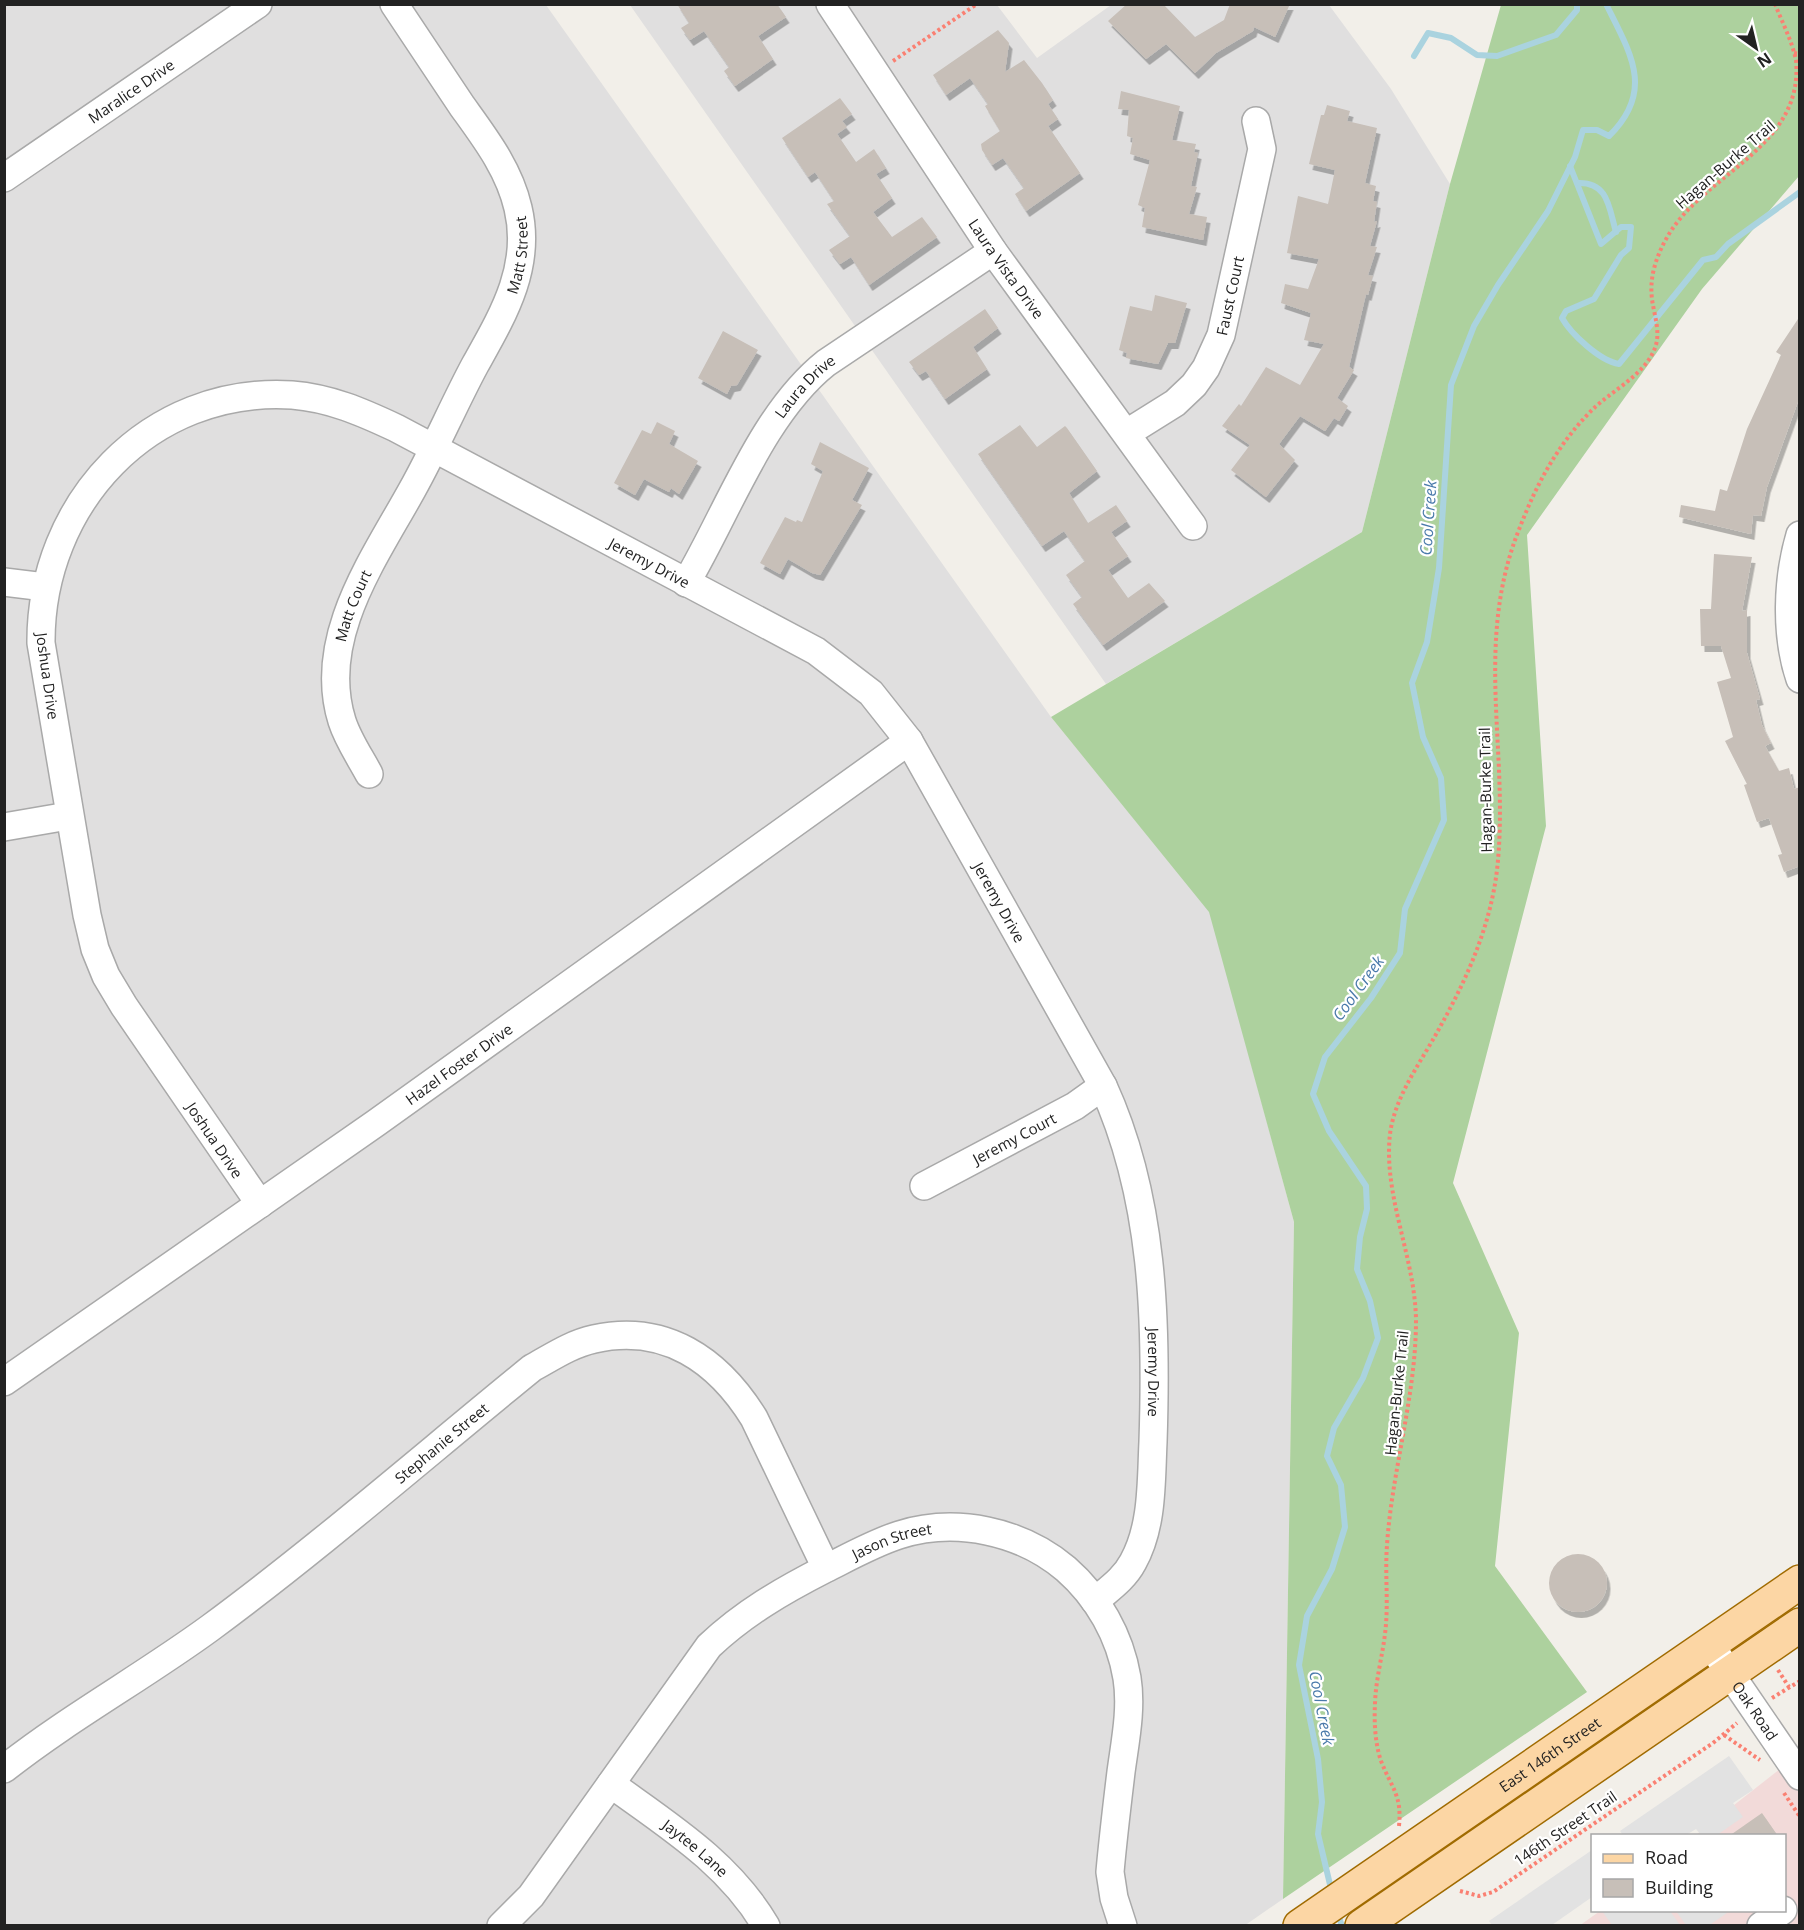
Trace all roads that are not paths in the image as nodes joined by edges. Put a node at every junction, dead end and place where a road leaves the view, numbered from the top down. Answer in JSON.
{"nodes":[{"id":1,"x":258,"y":4,"type":"edge"},
{"id":2,"x":394,"y":4,"type":"edge"},
{"id":3,"x":830,"y":4,"type":"edge"},
{"id":4,"x":1256,"y":121,"type":"dead end"},
{"id":5,"x":4,"y":178,"type":"edge"},
{"id":6,"x":993,"y":251,"type":"junction"},
{"id":7,"x":1127,"y":433,"type":"junction"},
{"id":8,"x":433,"y":448,"type":"junction"},
{"id":9,"x":1193,"y":526,"type":"dead end"},
{"id":10,"x":1800,"y":535,"type":"edge"},
{"id":11,"x":4,"y":582,"type":"edge"},
{"id":12,"x":686,"y":583,"type":"junction"},
{"id":13,"x":45,"y":587,"type":"junction"},
{"id":14,"x":1800,"y":678,"type":"edge"},
{"id":15,"x":909,"y":741,"type":"junction"},
{"id":16,"x":369,"y":774,"type":"dead end"},
{"id":17,"x":69,"y":816,"type":"junction"},
{"id":18,"x":4,"y":827,"type":"edge"},
{"id":19,"x":1103,"y":1086,"type":"junction"},
{"id":20,"x":924,"y":1186,"type":"dead end"},
{"id":21,"x":260,"y":1204,"type":"junction"},
{"id":22,"x":4,"y":1382,"type":"edge"},
{"id":23,"x":826,"y":1568,"type":"junction"},
{"id":24,"x":1800,"y":1582,"type":"edge"},
{"id":25,"x":1095,"y":1601,"type":"junction"},
{"id":26,"x":1800,"y":1625,"type":"edge"},
{"id":27,"x":1710,"y":1645,"type":"junction"},
{"id":28,"x":1729,"y":1673,"type":"junction"},
{"id":29,"x":4,"y":1769,"type":"edge"},
{"id":30,"x":1789,"y":1781,"type":"edge"},
{"id":31,"x":611,"y":1784,"type":"junction"},
{"id":32,"x":1800,"y":1899,"type":"edge"},
{"id":33,"x":1786,"y":1909,"type":"edge"},
{"id":34,"x":1781,"y":1912,"type":"edge"},
{"id":35,"x":1302,"y":1924,"type":"edge"},
{"id":36,"x":501,"y":1926,"type":"edge"},
{"id":37,"x":766,"y":1926,"type":"edge"},
{"id":38,"x":1123,"y":1926,"type":"edge"},
{"id":39,"x":1362,"y":1926,"type":"edge"},
{"id":40,"x":1761,"y":1926,"type":"edge"}],
"edges":[{"from":1,"to":5,"type":"street","name":"Maralice Drive"},
{"from":2,"to":8,"type":"street","name":"Matt Street"},
{"from":3,"to":6,"type":"street","name":"Laura Vista Drive"},
{"from":4,"to":7,"type":"street","name":"Faust Court"},
{"from":6,"to":7,"type":"street","name":"Laura Vista Drive"},
{"from":6,"to":12,"type":"street","name":"Laura Drive"},
{"from":7,"to":9,"type":"street","name":"Laura Vista Drive"},
{"from":8,"to":12,"type":"street","name":"Jeremy Drive"},
{"from":8,"to":13,"type":"street","name":"Joshua Drive"},
{"from":8,"to":16,"type":"street","name":"Matt Court"},
{"from":10,"to":14,"type":"street"},
{"from":11,"to":13,"type":"street"},
{"from":12,"to":15,"type":"street","name":"Jeremy Drive"},
{"from":13,"to":17,"type":"street","name":"Joshua Drive"},
{"from":15,"to":19,"type":"street","name":"Jeremy Drive"},
{"from":15,"to":21,"type":"street","name":"Hazel Foster Drive"},
{"from":17,"to":18,"type":"street"},
{"from":17,"to":21,"type":"street","name":"Joshua Drive"},
{"from":19,"to":20,"type":"street","name":"Jeremy Court"},
{"from":19,"to":25,"type":"street","name":"Jeremy Drive"},
{"from":21,"to":22,"type":"street","name":"Hazel Foster Drive"},
{"from":23,"to":25,"type":"street","name":"Jason Street"},
{"from":23,"to":29,"type":"street","name":"Stephanie Street"},
{"from":23,"to":31,"type":"street","name":"Jason Street"},
{"from":24,"to":27,"type":"main road","name":"East 146th Street"},
{"from":25,"to":38,"type":"street","name":"Jason Street"},
{"from":26,"to":28,"type":"main road"},
{"from":27,"to":28,"type":"street","name":"Oak Road"},
{"from":27,"to":35,"type":"main road","name":"East 146th Street"},
{"from":28,"to":30,"type":"street","name":"Oak Road"},
{"from":28,"to":39,"type":"main road"},
{"from":31,"to":36,"type":"street","name":"Jason Street"},
{"from":31,"to":37,"type":"street","name":"Jaytee Lane"},
{"from":32,"to":33,"type":"street"},
{"from":34,"to":40,"type":"street"}]}
